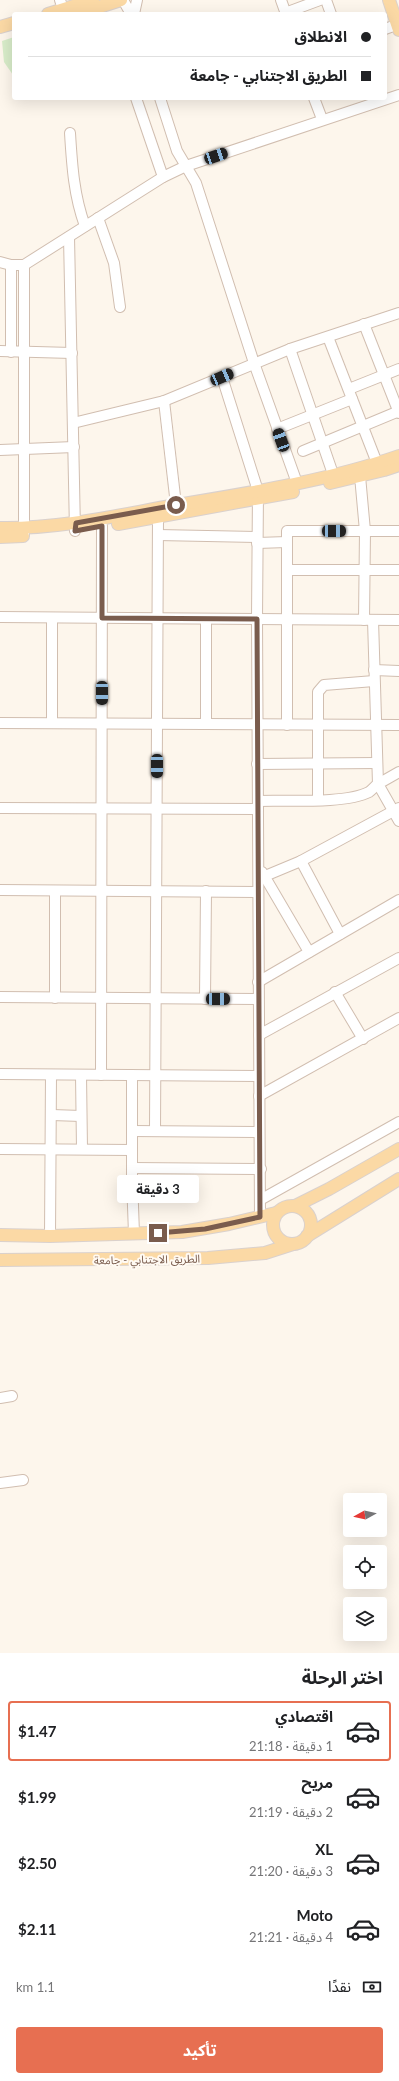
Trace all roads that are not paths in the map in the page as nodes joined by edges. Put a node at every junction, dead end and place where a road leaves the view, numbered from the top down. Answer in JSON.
{"nodes":[{"id":1,"x":93,"y":0,"type":"edge"},
{"id":2,"x":122,"y":0,"type":"edge"},
{"id":3,"x":137,"y":0,"type":"edge"},
{"id":4,"x":281,"y":0,"type":"edge"},
{"id":5,"x":320,"y":0,"type":"edge"},
{"id":6,"x":326,"y":0,"type":"edge"},
{"id":7,"x":389,"y":0,"type":"edge"},
{"id":8,"x":62,"y":5,"type":"edge"},
{"id":9,"x":51,"y":12,"type":"edge"},
{"id":10,"x":86,"y":12,"type":"edge"},
{"id":11,"x":130,"y":12,"type":"edge"},
{"id":12,"x":134,"y":12,"type":"edge"},
{"id":13,"x":286,"y":12,"type":"edge"},
{"id":14,"x":289,"y":12,"type":"edge"},
{"id":15,"x":330,"y":12,"type":"edge"},
{"id":16,"x":12,"y":24,"type":"edge"},
{"id":17,"x":398,"y":26,"type":"edge"},
{"id":18,"x":0,"y":27,"type":"edge"},
{"id":19,"x":387,"y":29,"type":"edge"},
{"id":20,"x":12,"y":33,"type":"edge"},
{"id":21,"x":0,"y":36,"type":"edge"},
{"id":22,"x":399,"y":94,"type":"edge"},
{"id":23,"x":387,"y":97,"type":"edge"},
{"id":24,"x":137,"y":100,"type":"edge"},
{"id":25,"x":161,"y":100,"type":"edge"},
{"id":26,"x":315,"y":100,"type":"edge"},
{"id":27,"x":361,"y":102,"type":"edge"},
{"id":28,"x":322,"y":119,"type":"junction"},
{"id":29,"x":70,"y":133,"type":"dead end"},
{"id":30,"x":186,"y":166,"type":"junction"},
{"id":31,"x":163,"y":177,"type":"junction"},
{"id":32,"x":98,"y":218,"type":"junction"},
{"id":33,"x":85,"y":226,"type":"junction"},
{"id":34,"x":69,"y":236,"type":"junction"},
{"id":35,"x":0,"y":262,"type":"edge"},
{"id":36,"x":24,"y":264,"type":"junction"},
{"id":37,"x":11,"y":265,"type":"junction"},
{"id":38,"x":120,"y":307,"type":"dead end"},
{"id":39,"x":399,"y":313,"type":"edge"},
{"id":40,"x":364,"y":324,"type":"junction"},
{"id":41,"x":328,"y":337,"type":"junction"},
{"id":42,"x":290,"y":349,"type":"junction"},
{"id":43,"x":0,"y":351,"type":"edge"},
{"id":44,"x":11,"y":352,"type":"junction"},
{"id":45,"x":24,"y":352,"type":"junction"},
{"id":46,"x":72,"y":353,"type":"junction"},
{"id":47,"x":254,"y":363,"type":"junction"},
{"id":48,"x":399,"y":369,"type":"edge"},
{"id":49,"x":384,"y":375,"type":"junction"},
{"id":50,"x":222,"y":377,"type":"junction"},
{"id":51,"x":349,"y":389,"type":"junction"},
{"id":52,"x":352,"y":400,"type":"junction"},
{"id":53,"x":164,"y":401,"type":"junction"},
{"id":54,"x":399,"y":412,"type":"edge"},
{"id":55,"x":313,"y":416,"type":"junction"},
{"id":56,"x":73,"y":423,"type":"junction"},
{"id":57,"x":362,"y":426,"type":"junction"},
{"id":58,"x":278,"y":429,"type":"junction"},
{"id":59,"x":323,"y":443,"type":"junction"},
{"id":60,"x":74,"y":447,"type":"junction"},
{"id":61,"x":23,"y":449,"type":"junction"},
{"id":62,"x":0,"y":450,"type":"edge"},
{"id":63,"x":303,"y":452,"type":"dead end"},
{"id":64,"x":399,"y":456,"type":"edge"},
{"id":65,"x":289,"y":461,"type":"junction"},
{"id":66,"x":377,"y":463,"type":"junction"},
{"id":67,"x":399,"y":465,"type":"edge"},
{"id":68,"x":333,"y":474,"type":"junction"},
{"id":69,"x":360,"y":476,"type":"junction"},
{"id":70,"x":285,"y":486,"type":"junction"},
{"id":71,"x":298,"y":487,"type":"junction"},
{"id":72,"x":258,"y":495,"type":"junction"},
{"id":73,"x":176,"y":505,"type":"junction"},
{"id":74,"x":158,"y":517,"type":"junction"},
{"id":75,"x":102,"y":526,"type":"junction"},
{"id":76,"x":75,"y":527,"type":"junction"},
{"id":77,"x":0,"y":528,"type":"edge"},
{"id":78,"x":365,"y":531,"type":"junction"},
{"id":79,"x":399,"y":531,"type":"edge"},
{"id":80,"x":23,"y":532,"type":"junction"},
{"id":81,"x":158,"y":536,"type":"junction"},
{"id":82,"x":0,"y":537,"type":"edge"},
{"id":83,"x":257,"y":540,"type":"junction"},
{"id":84,"x":287,"y":542,"type":"junction"},
{"id":85,"x":289,"y":570,"type":"junction"},
{"id":86,"x":364,"y":570,"type":"junction"},
{"id":87,"x":399,"y":570,"type":"edge"},
{"id":88,"x":0,"y":618,"type":"edge"},
{"id":89,"x":52,"y":618,"type":"junction"},
{"id":90,"x":102,"y":618,"type":"junction"},
{"id":91,"x":157,"y":618,"type":"junction"},
{"id":92,"x":206,"y":619,"type":"junction"},
{"id":93,"x":257,"y":619,"type":"junction"},
{"id":94,"x":289,"y":619,"type":"junction"},
{"id":95,"x":368,"y":620,"type":"junction"},
{"id":96,"x":399,"y":620,"type":"edge"},
{"id":97,"x":374,"y":670,"type":"junction"},
{"id":98,"x":399,"y":671,"type":"edge"},
{"id":99,"x":374,"y":682,"type":"junction"},
{"id":100,"x":0,"y":723,"type":"edge"},
{"id":101,"x":52,"y":723,"type":"junction"},
{"id":102,"x":102,"y":724,"type":"junction"},
{"id":103,"x":157,"y":724,"type":"junction"},
{"id":104,"x":206,"y":724,"type":"junction"},
{"id":105,"x":257,"y":724,"type":"junction"},
{"id":106,"x":287,"y":725,"type":"junction"},
{"id":107,"x":318,"y":725,"type":"junction"},
{"id":108,"x":376,"y":725,"type":"junction"},
{"id":109,"x":399,"y":725,"type":"edge"},
{"id":110,"x":257,"y":764,"type":"junction"},
{"id":111,"x":318,"y":764,"type":"junction"},
{"id":112,"x":377,"y":764,"type":"junction"},
{"id":113,"x":399,"y":772,"type":"edge"},
{"id":114,"x":378,"y":784,"type":"junction"},
{"id":115,"x":318,"y":799,"type":"junction"},
{"id":116,"x":258,"y":805,"type":"junction"},
{"id":117,"x":0,"y":808,"type":"edge"},
{"id":118,"x":101,"y":808,"type":"junction"},
{"id":119,"x":156,"y":809,"type":"junction"},
{"id":120,"x":396,"y":810,"type":"edge"},
{"id":121,"x":399,"y":821,"type":"edge"},
{"id":122,"x":301,"y":861,"type":"junction"},
{"id":123,"x":258,"y":865,"type":"junction"},
{"id":124,"x":265,"y":876,"type":"junction"},
{"id":125,"x":0,"y":890,"type":"edge"},
{"id":126,"x":55,"y":891,"type":"junction"},
{"id":127,"x":101,"y":891,"type":"junction"},
{"id":128,"x":156,"y":891,"type":"junction"},
{"id":129,"x":206,"y":892,"type":"junction"},
{"id":130,"x":258,"y":892,"type":"junction"},
{"id":131,"x":399,"y":900,"type":"edge"},
{"id":132,"x":340,"y":934,"type":"junction"},
{"id":133,"x":309,"y":952,"type":"junction"},
{"id":134,"x":399,"y":958,"type":"edge"},
{"id":135,"x":258,"y":982,"type":"junction"},
{"id":136,"x":335,"y":992,"type":"junction"},
{"id":137,"x":0,"y":997,"type":"edge"},
{"id":138,"x":55,"y":998,"type":"junction"},
{"id":139,"x":100,"y":998,"type":"junction"},
{"id":140,"x":156,"y":998,"type":"junction"},
{"id":141,"x":205,"y":998,"type":"junction"},
{"id":142,"x":258,"y":999,"type":"junction"},
{"id":143,"x":399,"y":1018,"type":"edge"},
{"id":144,"x":259,"y":1035,"type":"junction"},
{"id":145,"x":362,"y":1039,"type":"junction"},
{"id":146,"x":0,"y":1074,"type":"edge"},
{"id":147,"x":51,"y":1075,"type":"junction"},
{"id":148,"x":81,"y":1075,"type":"junction"},
{"id":149,"x":101,"y":1075,"type":"junction"},
{"id":150,"x":132,"y":1075,"type":"junction"},
{"id":151,"x":155,"y":1075,"type":"junction"},
{"id":152,"x":259,"y":1076,"type":"junction"},
{"id":153,"x":259,"y":1096,"type":"junction"},
{"id":154,"x":52,"y":1115,"type":"junction"},
{"id":155,"x":81,"y":1116,"type":"junction"},
{"id":156,"x":399,"y":1122,"type":"edge"},
{"id":157,"x":132,"y":1131,"type":"junction"},
{"id":158,"x":155,"y":1132,"type":"junction"},
{"id":159,"x":259,"y":1132,"type":"junction"},
{"id":160,"x":0,"y":1149,"type":"edge"},
{"id":161,"x":52,"y":1149,"type":"junction"},
{"id":162,"x":82,"y":1149,"type":"junction"},
{"id":163,"x":399,"y":1149,"type":"edge"},
{"id":164,"x":132,"y":1150,"type":"junction"},
{"id":165,"x":132,"y":1168,"type":"junction"},
{"id":166,"x":261,"y":1169,"type":"junction"},
{"id":167,"x":399,"y":1180,"type":"edge"},
{"id":168,"x":260,"y":1200,"type":"junction"},
{"id":169,"x":295,"y":1206,"type":"junction"},
{"id":170,"x":276,"y":1213,"type":"junction"},
{"id":171,"x":260,"y":1217,"type":"junction"},
{"id":172,"x":0,"y":1234,"type":"edge"},
{"id":173,"x":134,"y":1234,"type":"junction"},
{"id":174,"x":50,"y":1236,"type":"junction"},
{"id":175,"x":307,"y":1236,"type":"junction"},
{"id":176,"x":293,"y":1244,"type":"junction"},
{"id":177,"x":0,"y":1260,"type":"edge"},
{"id":178,"x":12,"y":1396,"type":"dead end"},
{"id":179,"x":0,"y":1398,"type":"edge"},
{"id":180,"x":23,"y":1480,"type":"dead end"},
{"id":181,"x":0,"y":1483,"type":"edge"}],
"edges":[{"from":1,"to":8,"type":"main road"},
{"from":2,"to":10,"type":"main road"},
{"from":2,"to":11,"type":"street"},
{"from":3,"to":12,"type":"street"},
{"from":4,"to":13,"type":"street"},
{"from":5,"to":14,"type":"street"},
{"from":6,"to":15,"type":"street"},
{"from":7,"to":17,"type":"main road"},
{"from":8,"to":9,"type":"main road"},
{"from":16,"to":18,"type":"main road"},
{"from":17,"to":19,"type":"street"},
{"from":20,"to":21,"type":"main road"},
{"from":22,"to":23,"type":"street"},
{"from":24,"to":31,"type":"street"},
{"from":25,"to":30,"type":"street"},
{"from":26,"to":28,"type":"street"},
{"from":27,"to":28,"type":"street"},
{"from":28,"to":30,"type":"street"},
{"from":29,"to":33,"type":"street"},
{"from":30,"to":31,"type":"street"},
{"from":30,"to":47,"type":"street"},
{"from":31,"to":32,"type":"street"},
{"from":32,"to":33,"type":"street"},
{"from":32,"to":38,"type":"street"},
{"from":33,"to":34,"type":"street"},
{"from":34,"to":36,"type":"street"},
{"from":34,"to":46,"type":"street"},
{"from":35,"to":37,"type":"street"},
{"from":36,"to":37,"type":"street"},
{"from":36,"to":45,"type":"street"},
{"from":37,"to":44,"type":"street"},
{"from":39,"to":40,"type":"street"},
{"from":40,"to":41,"type":"street"},
{"from":40,"to":49,"type":"street"},
{"from":41,"to":42,"type":"street"},
{"from":41,"to":51,"type":"street"},
{"from":42,"to":47,"type":"street"},
{"from":42,"to":55,"type":"street"},
{"from":43,"to":44,"type":"street"},
{"from":44,"to":45,"type":"street"},
{"from":45,"to":46,"type":"street"},
{"from":45,"to":61,"type":"street"},
{"from":46,"to":56,"type":"street"},
{"from":47,"to":50,"type":"street"},
{"from":47,"to":58,"type":"street"},
{"from":48,"to":49,"type":"street"},
{"from":49,"to":51,"type":"street"},
{"from":49,"to":54,"type":"street"},
{"from":50,"to":53,"type":"street"},
{"from":50,"to":72,"type":"street"},
{"from":51,"to":52,"type":"street"},
{"from":52,"to":55,"type":"street"},
{"from":52,"to":57,"type":"street"},
{"from":53,"to":56,"type":"street"},
{"from":53,"to":73,"type":"street"},
{"from":54,"to":57,"type":"street"},
{"from":55,"to":58,"type":"street"},
{"from":55,"to":59,"type":"street"},
{"from":56,"to":60,"type":"street"},
{"from":57,"to":59,"type":"street"},
{"from":57,"to":66,"type":"street"},
{"from":58,"to":65,"type":"street"},
{"from":59,"to":63,"type":"street"},
{"from":59,"to":68,"type":"street"},
{"from":60,"to":61,"type":"street"},
{"from":60,"to":76,"type":"street"},
{"from":61,"to":62,"type":"street"},
{"from":61,"to":80,"type":"street"},
{"from":64,"to":66,"type":"main road"},
{"from":65,"to":70,"type":"street"},
{"from":65,"to":71,"type":"street"},
{"from":66,"to":68,"type":"main road"},
{"from":67,"to":69,"type":"main road"},
{"from":68,"to":71,"type":"main road"},
{"from":69,"to":71,"type":"main road"},
{"from":69,"to":78,"type":"street"},
{"from":70,"to":71,"type":"main road"},
{"from":70,"to":72,"type":"main road"},
{"from":71,"to":72,"type":"main road"},
{"from":72,"to":73,"type":"main road"},
{"from":72,"to":74,"type":"main road"},
{"from":72,"to":83,"type":"street"},
{"from":73,"to":76,"type":"main road"},
{"from":74,"to":75,"type":"main road"},
{"from":74,"to":81,"type":"street"},
{"from":75,"to":76,"type":"main road"},
{"from":75,"to":90,"type":"street"},
{"from":76,"to":80,"type":"main road"},
{"from":77,"to":80,"type":"main road"},
{"from":78,"to":79,"type":"street"},
{"from":78,"to":84,"type":"street"},
{"from":78,"to":86,"type":"street"},
{"from":80,"to":82,"type":"main road"},
{"from":81,"to":83,"type":"street"},
{"from":81,"to":91,"type":"street"},
{"from":83,"to":84,"type":"street"},
{"from":83,"to":93,"type":"street"},
{"from":84,"to":85,"type":"street"},
{"from":85,"to":86,"type":"street"},
{"from":85,"to":94,"type":"street"},
{"from":86,"to":87,"type":"street"},
{"from":86,"to":95,"type":"street"},
{"from":88,"to":89,"type":"street"},
{"from":89,"to":90,"type":"street"},
{"from":89,"to":101,"type":"street"},
{"from":90,"to":91,"type":"street"},
{"from":90,"to":102,"type":"street"},
{"from":91,"to":92,"type":"street"},
{"from":91,"to":103,"type":"street"},
{"from":92,"to":93,"type":"street"},
{"from":92,"to":104,"type":"street"},
{"from":93,"to":94,"type":"street"},
{"from":93,"to":105,"type":"street"},
{"from":94,"to":95,"type":"street"},
{"from":94,"to":106,"type":"street"},
{"from":95,"to":96,"type":"street"},
{"from":95,"to":97,"type":"street"},
{"from":97,"to":98,"type":"street"},
{"from":97,"to":99,"type":"street"},
{"from":99,"to":107,"type":"street"},
{"from":99,"to":108,"type":"street"},
{"from":100,"to":101,"type":"street"},
{"from":101,"to":102,"type":"street"},
{"from":102,"to":103,"type":"street"},
{"from":102,"to":118,"type":"street"},
{"from":103,"to":104,"type":"street"},
{"from":103,"to":119,"type":"street"},
{"from":104,"to":105,"type":"street"},
{"from":105,"to":106,"type":"street"},
{"from":105,"to":110,"type":"street"},
{"from":106,"to":107,"type":"street"},
{"from":107,"to":108,"type":"street"},
{"from":107,"to":111,"type":"street"},
{"from":108,"to":109,"type":"street"},
{"from":108,"to":112,"type":"street"},
{"from":110,"to":111,"type":"street"},
{"from":110,"to":116,"type":"street"},
{"from":111,"to":112,"type":"street"},
{"from":111,"to":115,"type":"street"},
{"from":112,"to":114,"type":"street"},
{"from":113,"to":114,"type":"street"},
{"from":114,"to":115,"type":"street"},
{"from":114,"to":120,"type":"street"},
{"from":115,"to":116,"type":"street"},
{"from":116,"to":119,"type":"street"},
{"from":116,"to":123,"type":"street"},
{"from":117,"to":118,"type":"street"},
{"from":118,"to":119,"type":"street"},
{"from":118,"to":127,"type":"street"},
{"from":119,"to":128,"type":"street"},
{"from":120,"to":121,"type":"street"},
{"from":120,"to":122,"type":"street"},
{"from":122,"to":124,"type":"street"},
{"from":122,"to":132,"type":"street"},
{"from":123,"to":124,"type":"street"},
{"from":123,"to":130,"type":"street"},
{"from":124,"to":133,"type":"street"},
{"from":125,"to":126,"type":"street"},
{"from":126,"to":127,"type":"street"},
{"from":126,"to":138,"type":"street"},
{"from":127,"to":128,"type":"street"},
{"from":127,"to":139,"type":"street"},
{"from":128,"to":129,"type":"street"},
{"from":128,"to":140,"type":"street"},
{"from":129,"to":130,"type":"street"},
{"from":129,"to":141,"type":"street"},
{"from":130,"to":135,"type":"street"},
{"from":131,"to":132,"type":"street"},
{"from":132,"to":133,"type":"street"},
{"from":133,"to":135,"type":"street"},
{"from":134,"to":136,"type":"street"},
{"from":135,"to":142,"type":"street"},
{"from":136,"to":144,"type":"street"},
{"from":136,"to":145,"type":"street"},
{"from":137,"to":138,"type":"street"},
{"from":138,"to":139,"type":"street"},
{"from":139,"to":140,"type":"street"},
{"from":139,"to":149,"type":"street"},
{"from":140,"to":141,"type":"street"},
{"from":140,"to":151,"type":"street"},
{"from":141,"to":142,"type":"street"},
{"from":142,"to":144,"type":"street"},
{"from":143,"to":145,"type":"street"},
{"from":144,"to":152,"type":"street"},
{"from":145,"to":153,"type":"street"},
{"from":146,"to":147,"type":"street"},
{"from":147,"to":148,"type":"street"},
{"from":147,"to":154,"type":"street"},
{"from":148,"to":149,"type":"street"},
{"from":148,"to":155,"type":"street"},
{"from":149,"to":150,"type":"street"},
{"from":150,"to":151,"type":"street"},
{"from":150,"to":157,"type":"street"},
{"from":151,"to":152,"type":"street"},
{"from":151,"to":158,"type":"street"},
{"from":152,"to":153,"type":"street"},
{"from":153,"to":159,"type":"street"},
{"from":154,"to":155,"type":"street"},
{"from":154,"to":161,"type":"street"},
{"from":155,"to":162,"type":"street"},
{"from":156,"to":168,"type":"street"},
{"from":157,"to":158,"type":"street"},
{"from":157,"to":164,"type":"street"},
{"from":158,"to":159,"type":"street"},
{"from":159,"to":166,"type":"street"},
{"from":160,"to":161,"type":"street"},
{"from":161,"to":162,"type":"street"},
{"from":161,"to":174,"type":"street"},
{"from":162,"to":164,"type":"street"},
{"from":163,"to":169,"type":"main road"},
{"from":164,"to":165,"type":"street"},
{"from":165,"to":166,"type":"street"},
{"from":165,"to":173,"type":"street"},
{"from":166,"to":168,"type":"street"},
{"from":167,"to":175,"type":"main road"},
{"from":168,"to":171,"type":"street"},
{"from":169,"to":170,"type":"main road"},
{"from":169,"to":175,"type":"main road"},
{"from":170,"to":171,"type":"main road"},
{"from":170,"to":176,"type":"main road"},
{"from":171,"to":173,"type":"main road"},
{"from":172,"to":174,"type":"main road"},
{"from":173,"to":174,"type":"main road"},
{"from":175,"to":176,"type":"main road"},
{"from":176,"to":177,"type":"main road","name":"الطريق الاجتنابي - جامعة"},
{"from":178,"to":179,"type":"street"},
{"from":180,"to":181,"type":"street"}]}
